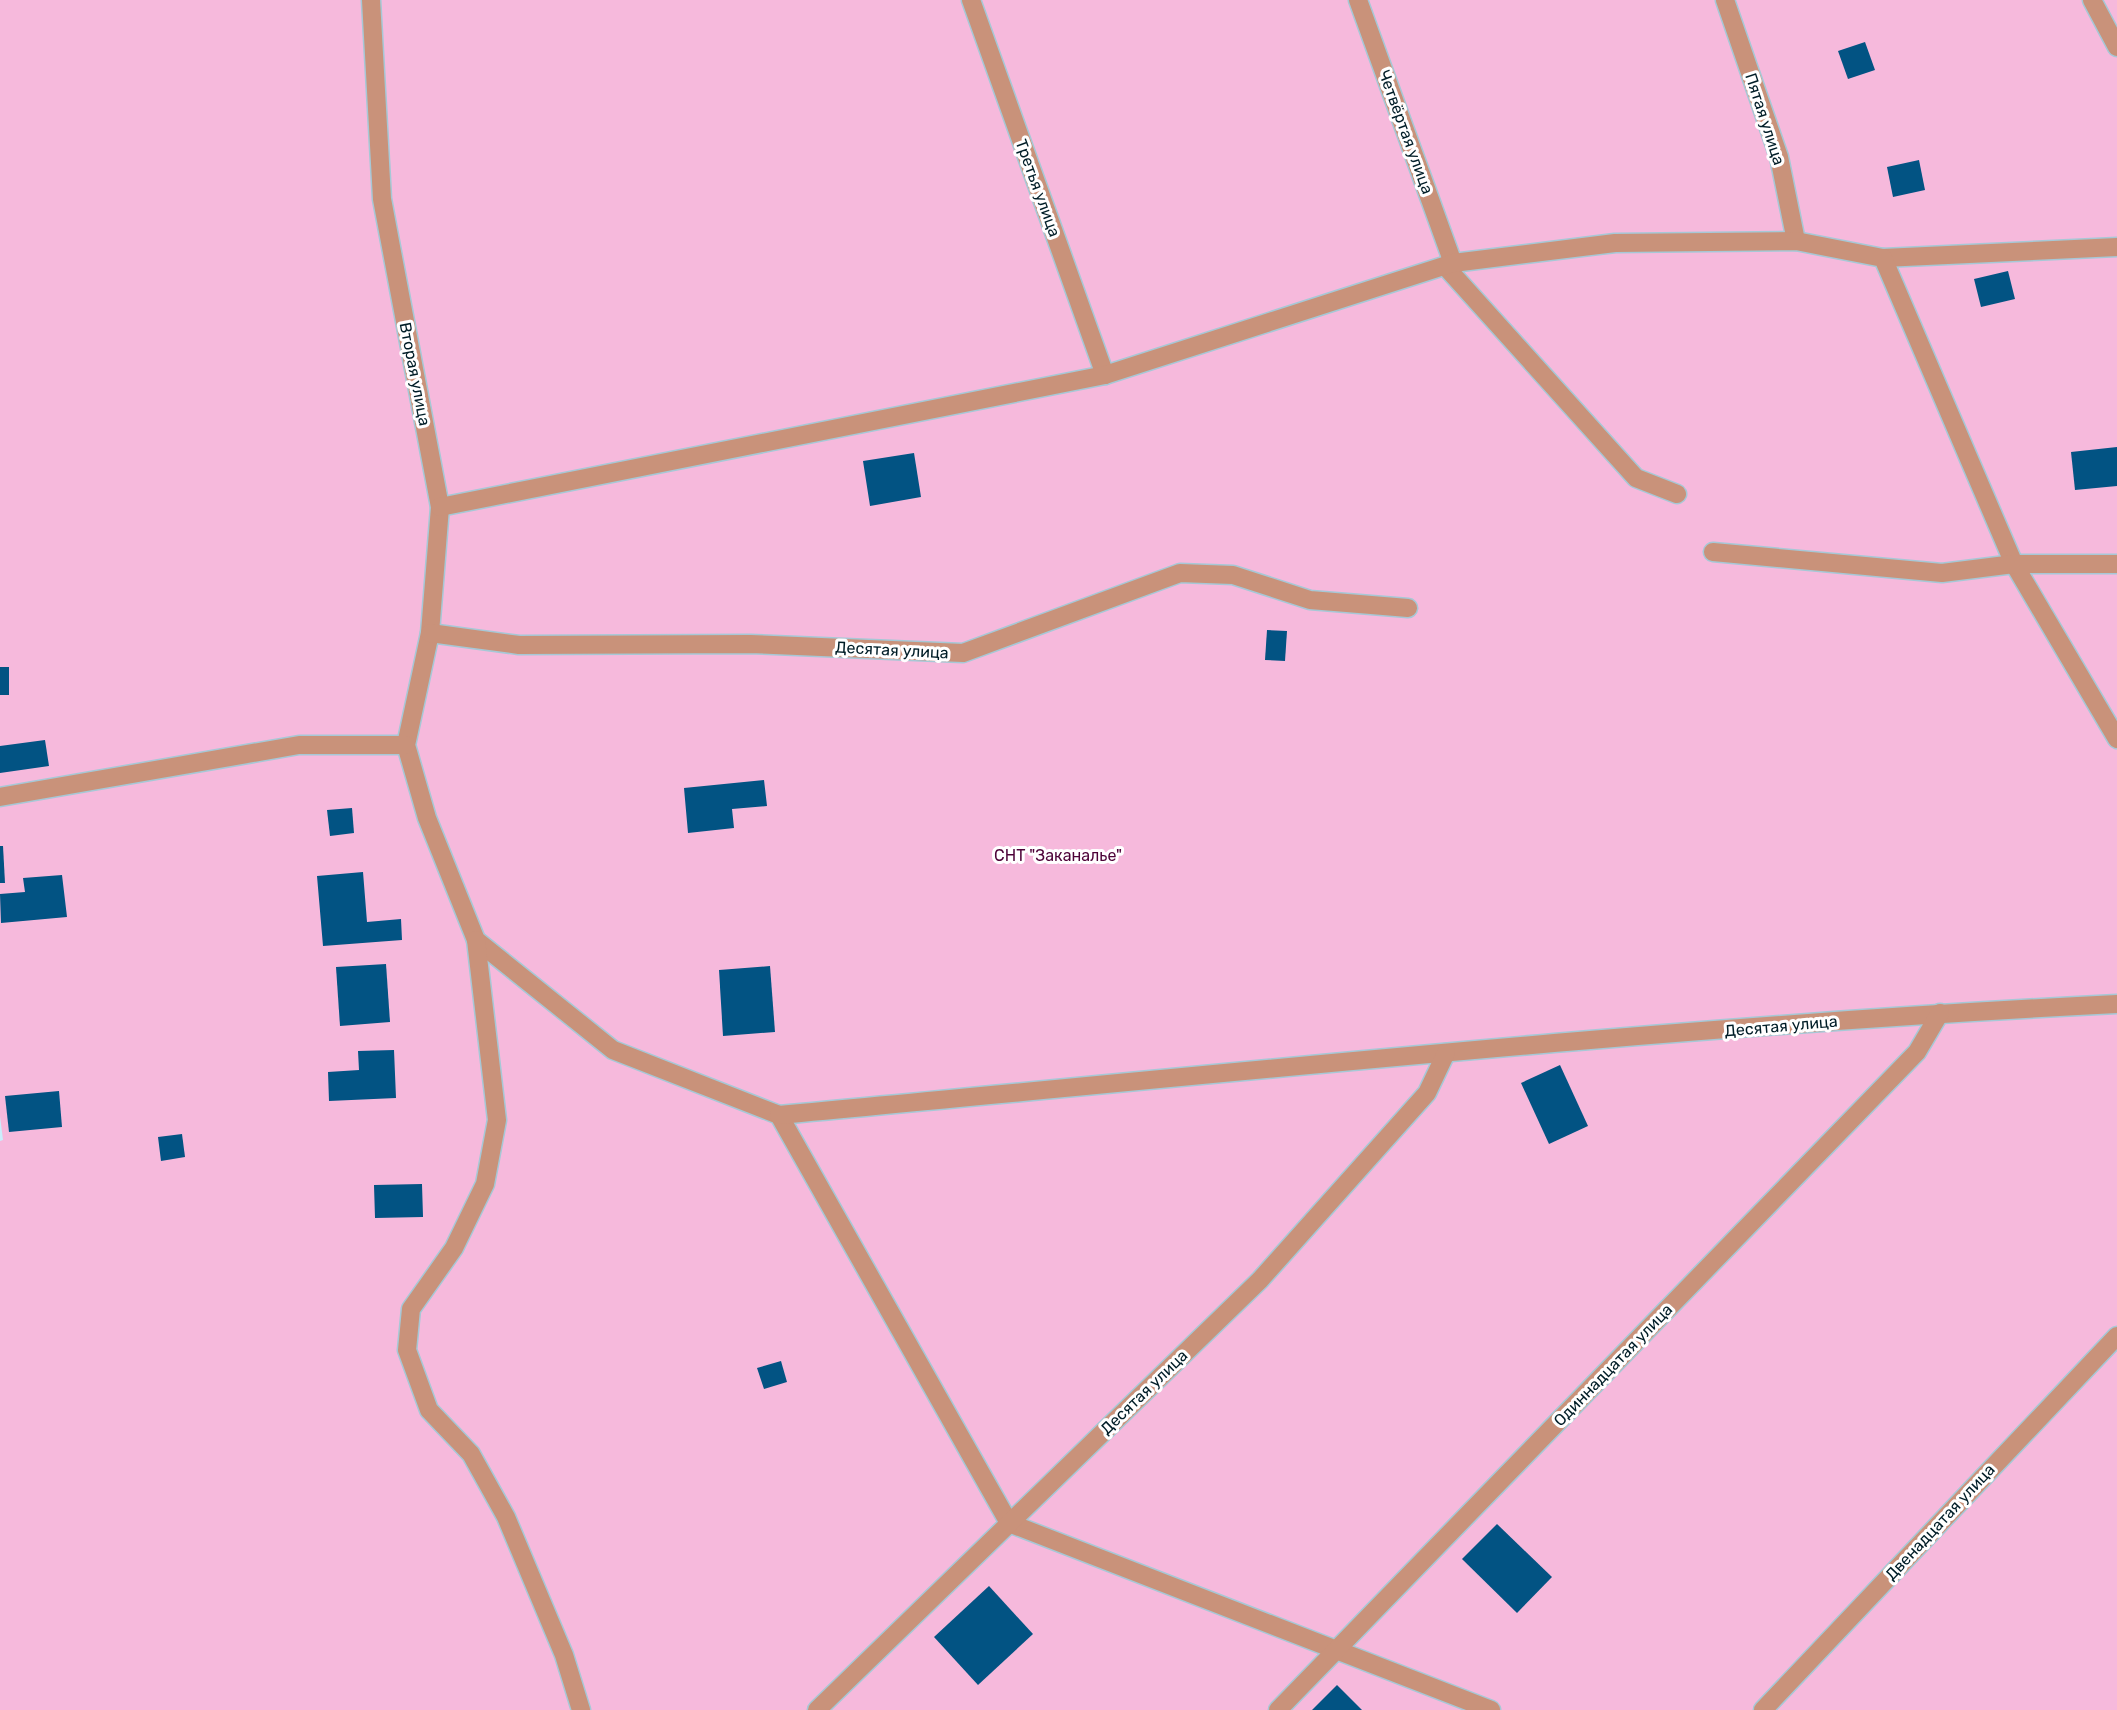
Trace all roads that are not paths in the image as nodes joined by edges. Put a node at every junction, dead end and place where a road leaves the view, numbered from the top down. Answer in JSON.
{"nodes":[{"id":1,"x":371,"y":0,"type":"edge"},
{"id":2,"x":971,"y":0,"type":"edge"},
{"id":3,"x":1358,"y":0,"type":"edge"},
{"id":4,"x":1725,"y":0,"type":"edge"},
{"id":5,"x":2092,"y":0,"type":"edge"},
{"id":6,"x":2117,"y":47,"type":"edge"},
{"id":7,"x":1796,"y":241,"type":"junction"},
{"id":8,"x":2117,"y":247,"type":"edge"},
{"id":9,"x":1883,"y":258,"type":"junction"},
{"id":10,"x":1449,"y":264,"type":"junction"},
{"id":11,"x":1105,"y":375,"type":"junction"},
{"id":12,"x":1677,"y":494,"type":"dead end"},
{"id":13,"x":440,"y":507,"type":"junction"},
{"id":14,"x":1713,"y":552,"type":"dead end"},
{"id":15,"x":2014,"y":564,"type":"junction"},
{"id":16,"x":2117,"y":564,"type":"edge"},
{"id":17,"x":1408,"y":608,"type":"dead end"},
{"id":18,"x":430,"y":633,"type":"junction"},
{"id":19,"x":2117,"y":739,"type":"edge"},
{"id":20,"x":406,"y":745,"type":"junction"},
{"id":21,"x":0,"y":797,"type":"edge"},
{"id":22,"x":476,"y":940,"type":"junction"},
{"id":23,"x":2117,"y":1004,"type":"edge"},
{"id":24,"x":1940,"y":1013,"type":"junction"},
{"id":25,"x":1446,"y":1053,"type":"junction"},
{"id":26,"x":779,"y":1115,"type":"junction"},
{"id":27,"x":2117,"y":1336,"type":"edge"},
{"id":28,"x":1009,"y":1522,"type":"junction"},
{"id":29,"x":1337,"y":1650,"type":"junction"},
{"id":30,"x":581,"y":1710,"type":"edge"},
{"id":31,"x":817,"y":1710,"type":"edge"},
{"id":32,"x":1278,"y":1710,"type":"edge"},
{"id":33,"x":1491,"y":1710,"type":"edge"},
{"id":34,"x":1763,"y":1710,"type":"edge"}],
"edges":[{"from":1,"to":13,"type":"street","name":"Вторая улица"},
{"from":2,"to":11,"type":"street","name":"Третья улица"},
{"from":3,"to":10,"type":"street","name":"Четвёртая улица"},
{"from":4,"to":7,"type":"street","name":"Пятая улица"},
{"from":5,"to":6,"type":"street"},
{"from":7,"to":9,"type":"street"},
{"from":7,"to":10,"type":"street"},
{"from":8,"to":9,"type":"street"},
{"from":9,"to":15,"type":"street"},
{"from":10,"to":11,"type":"street"},
{"from":10,"to":12,"type":"street"},
{"from":11,"to":13,"type":"street"},
{"from":13,"to":18,"type":"street","name":"Вторая улица"},
{"from":14,"to":15,"type":"street"},
{"from":15,"to":16,"type":"street"},
{"from":15,"to":19,"type":"street"},
{"from":17,"to":18,"type":"street","name":"Десятая улица"},
{"from":18,"to":20,"type":"street","name":"Вторая улица"},
{"from":20,"to":21,"type":"street"},
{"from":20,"to":22,"type":"street"},
{"from":22,"to":26,"type":"street"},
{"from":22,"to":30,"type":"street"},
{"from":23,"to":24,"type":"street","name":"Десятая улица"},
{"from":24,"to":25,"type":"street","name":"Десятая улица"},
{"from":24,"to":29,"type":"street","name":"Одиннадцатая улица"},
{"from":25,"to":26,"type":"street","name":"Десятая улица"},
{"from":25,"to":28,"type":"street","name":"Десятая улица"},
{"from":26,"to":28,"type":"street"},
{"from":27,"to":34,"type":"street","name":"Двенадцатая улица"},
{"from":28,"to":29,"type":"street"},
{"from":28,"to":31,"type":"street","name":"Десятая улица"},
{"from":29,"to":32,"type":"street","name":"Одиннадцатая улица"},
{"from":29,"to":33,"type":"street"}]}
